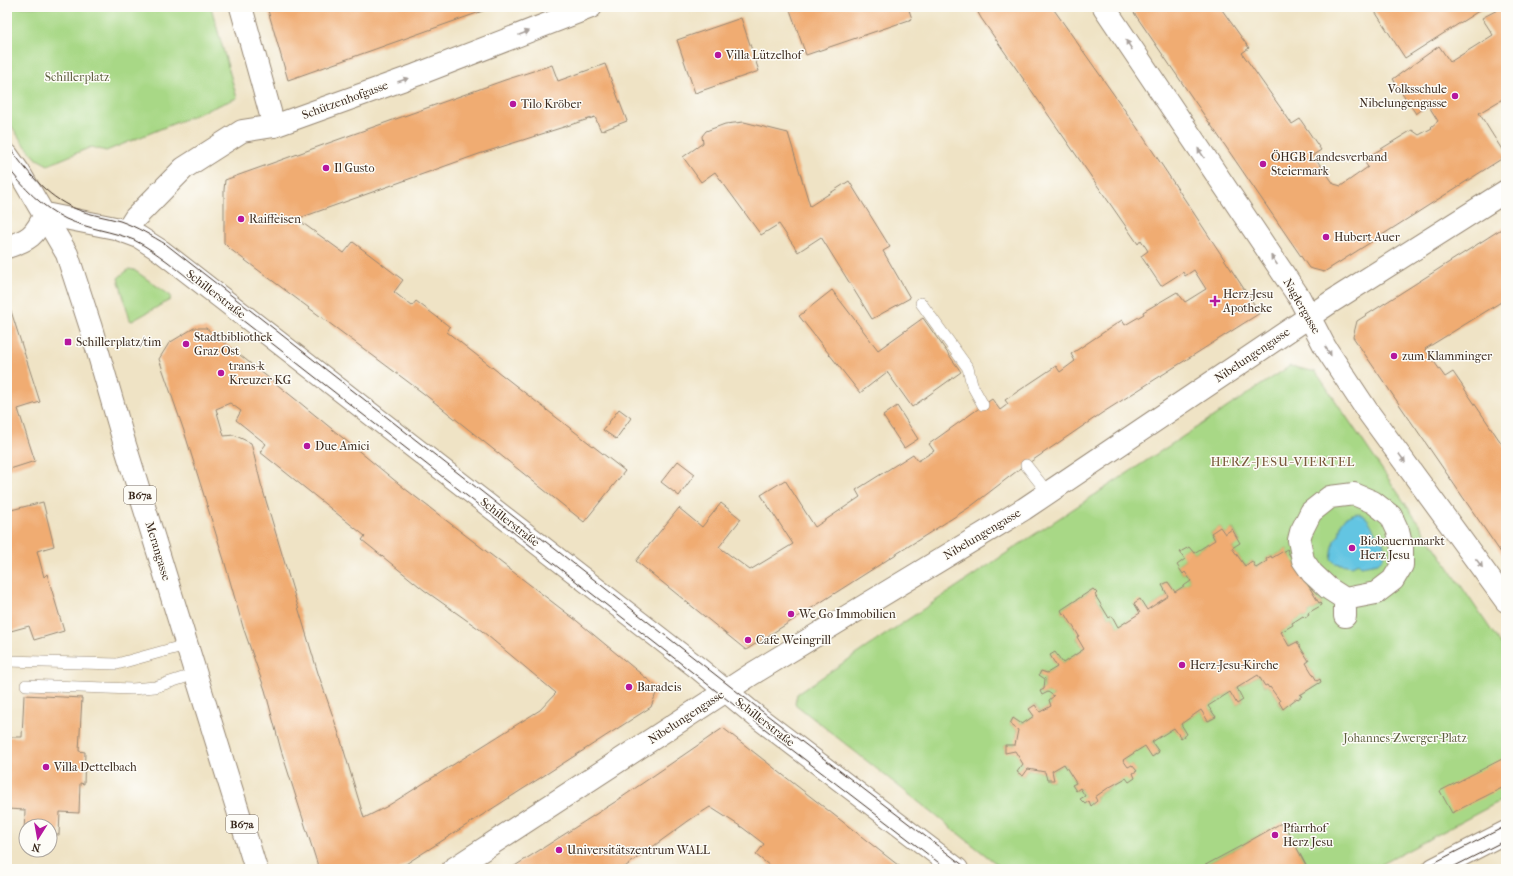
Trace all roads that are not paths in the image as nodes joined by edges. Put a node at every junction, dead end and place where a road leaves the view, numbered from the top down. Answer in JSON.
{"nodes":[{"id":1,"x":240,"y":7,"type":"edge"},
{"id":2,"x":591,"y":7,"type":"edge"},
{"id":3,"x":1104,"y":7,"type":"edge"},
{"id":4,"x":274,"y":126,"type":"junction"},
{"id":5,"x":7,"y":155,"type":"edge"},
{"id":6,"x":1506,"y":191,"type":"edge"},
{"id":7,"x":45,"y":214,"type":"junction"},
{"id":8,"x":126,"y":232,"type":"junction"},
{"id":9,"x":7,"y":247,"type":"edge"},
{"id":10,"x":921,"y":302,"type":"dead end"},
{"id":11,"x":1309,"y":317,"type":"junction"},
{"id":12,"x":983,"y":405,"type":"dead end"},
{"id":13,"x":1026,"y":464,"type":"dead end"},
{"id":14,"x":1048,"y":493,"type":"junction"},
{"id":15,"x":1506,"y":601,"type":"edge"},
{"id":16,"x":1345,"y":608,"type":"joint"},
{"id":17,"x":186,"y":645,"type":"junction"},
{"id":18,"x":7,"y":661,"type":"edge"},
{"id":19,"x":195,"y":674,"type":"junction"},
{"id":20,"x":26,"y":685,"type":"dead end"},
{"id":21,"x":726,"y":691,"type":"junction"},
{"id":22,"x":1506,"y":832,"type":"edge"},
{"id":23,"x":256,"y":869,"type":"edge"},
{"id":24,"x":453,"y":869,"type":"edge"},
{"id":25,"x":957,"y":869,"type":"edge"},
{"id":26,"x":1434,"y":869,"type":"edge"}],
"edges":[{"from":1,"to":4,"type":"street"},
{"from":4,"to":2,"type":"street","name":"Schützenhofgasse","one_way":true},
{"from":11,"to":3,"type":"street","name":"Naglergasse","one_way":true},
{"from":4,"to":8,"type":"street","name":"Schützenhofgasse"},
{"from":5,"to":7,"type":"street","number":"B67a"},
{"from":6,"to":11,"type":"street","name":"Nibelungengasse"},
{"from":7,"to":8,"type":"street","name":"Schillerstraße"},
{"from":7,"to":9,"type":"street"},
{"from":7,"to":17,"type":"street","name":"Merangasse","number":"B67a"},
{"from":8,"to":21,"type":"street","name":"Schillerstraße"},
{"from":10,"to":12,"type":"lane"},
{"from":11,"to":14,"type":"street","name":"Nibelungengasse"},
{"from":11,"to":15,"type":"street","name":"Naglergasse","one_way":true},
{"from":13,"to":14,"type":"lane"},
{"from":14,"to":21,"type":"street","name":"Nibelungengasse"},
{"from":16,"to":16,"type":"street"},
{"from":17,"to":18,"type":"lane"},
{"from":17,"to":19,"type":"street","name":"Merangasse","number":"B67a"},
{"from":19,"to":20,"type":"lane"},
{"from":19,"to":23,"type":"street","name":"Merangasse","number":"B67a"},
{"from":21,"to":24,"type":"street","name":"Nibelungengasse"},
{"from":21,"to":25,"type":"street","name":"Schillerstraße"},
{"from":22,"to":26,"type":"street"}]}
